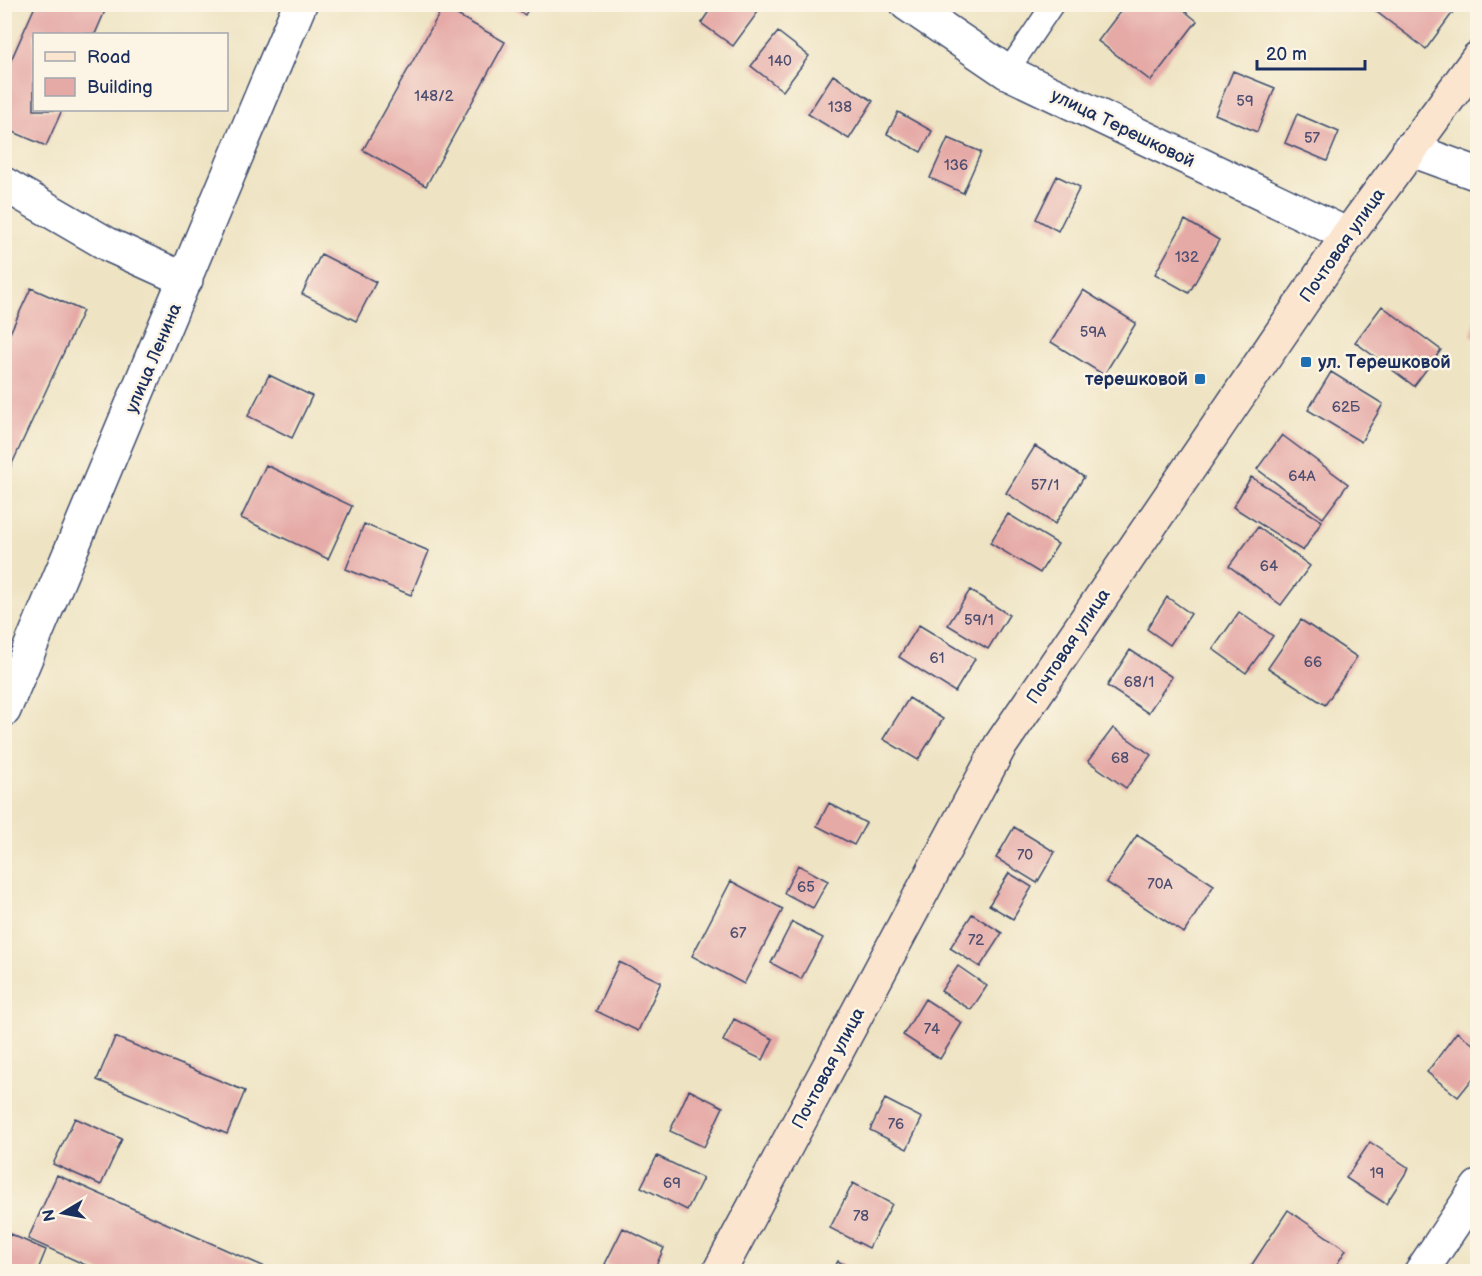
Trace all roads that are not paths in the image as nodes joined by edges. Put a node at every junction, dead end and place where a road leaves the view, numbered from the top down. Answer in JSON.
{"nodes":[{"id":1,"x":300,"y":4,"type":"edge"},
{"id":2,"x":907,"y":4,"type":"edge"},
{"id":3,"x":1053,"y":4,"type":"edge"},
{"id":4,"x":1478,"y":58,"type":"edge"},
{"id":5,"x":1007,"y":72,"type":"junction"},
{"id":6,"x":1409,"y":149,"type":"junction"},
{"id":7,"x":1478,"y":174,"type":"edge"},
{"id":8,"x":4,"y":184,"type":"edge"},
{"id":9,"x":1348,"y":235,"type":"junction"},
{"id":10,"x":186,"y":280,"type":"junction"},
{"id":11,"x":4,"y":710,"type":"edge"},
{"id":12,"x":1478,"y":1187,"type":"edge"},
{"id":13,"x":719,"y":1272,"type":"edge"},
{"id":14,"x":1421,"y":1272,"type":"edge"}],
"edges":[{"from":1,"to":10,"type":"street","name":"улица Ленина"},
{"from":2,"to":5,"type":"street","name":"улица Терешковой"},
{"from":3,"to":5,"type":"lane"},
{"from":4,"to":6,"type":"main road","name":"Почтовая улица"},
{"from":5,"to":9,"type":"street","name":"улица Терешковой"},
{"from":6,"to":7,"type":"street"},
{"from":6,"to":9,"type":"main road","name":"Почтовая улица"},
{"from":8,"to":10,"type":"street"},
{"from":9,"to":13,"type":"main road","name":"Почтовая улица"},
{"from":10,"to":11,"type":"street","name":"улица Ленина"},
{"from":12,"to":14,"type":"street"}]}
